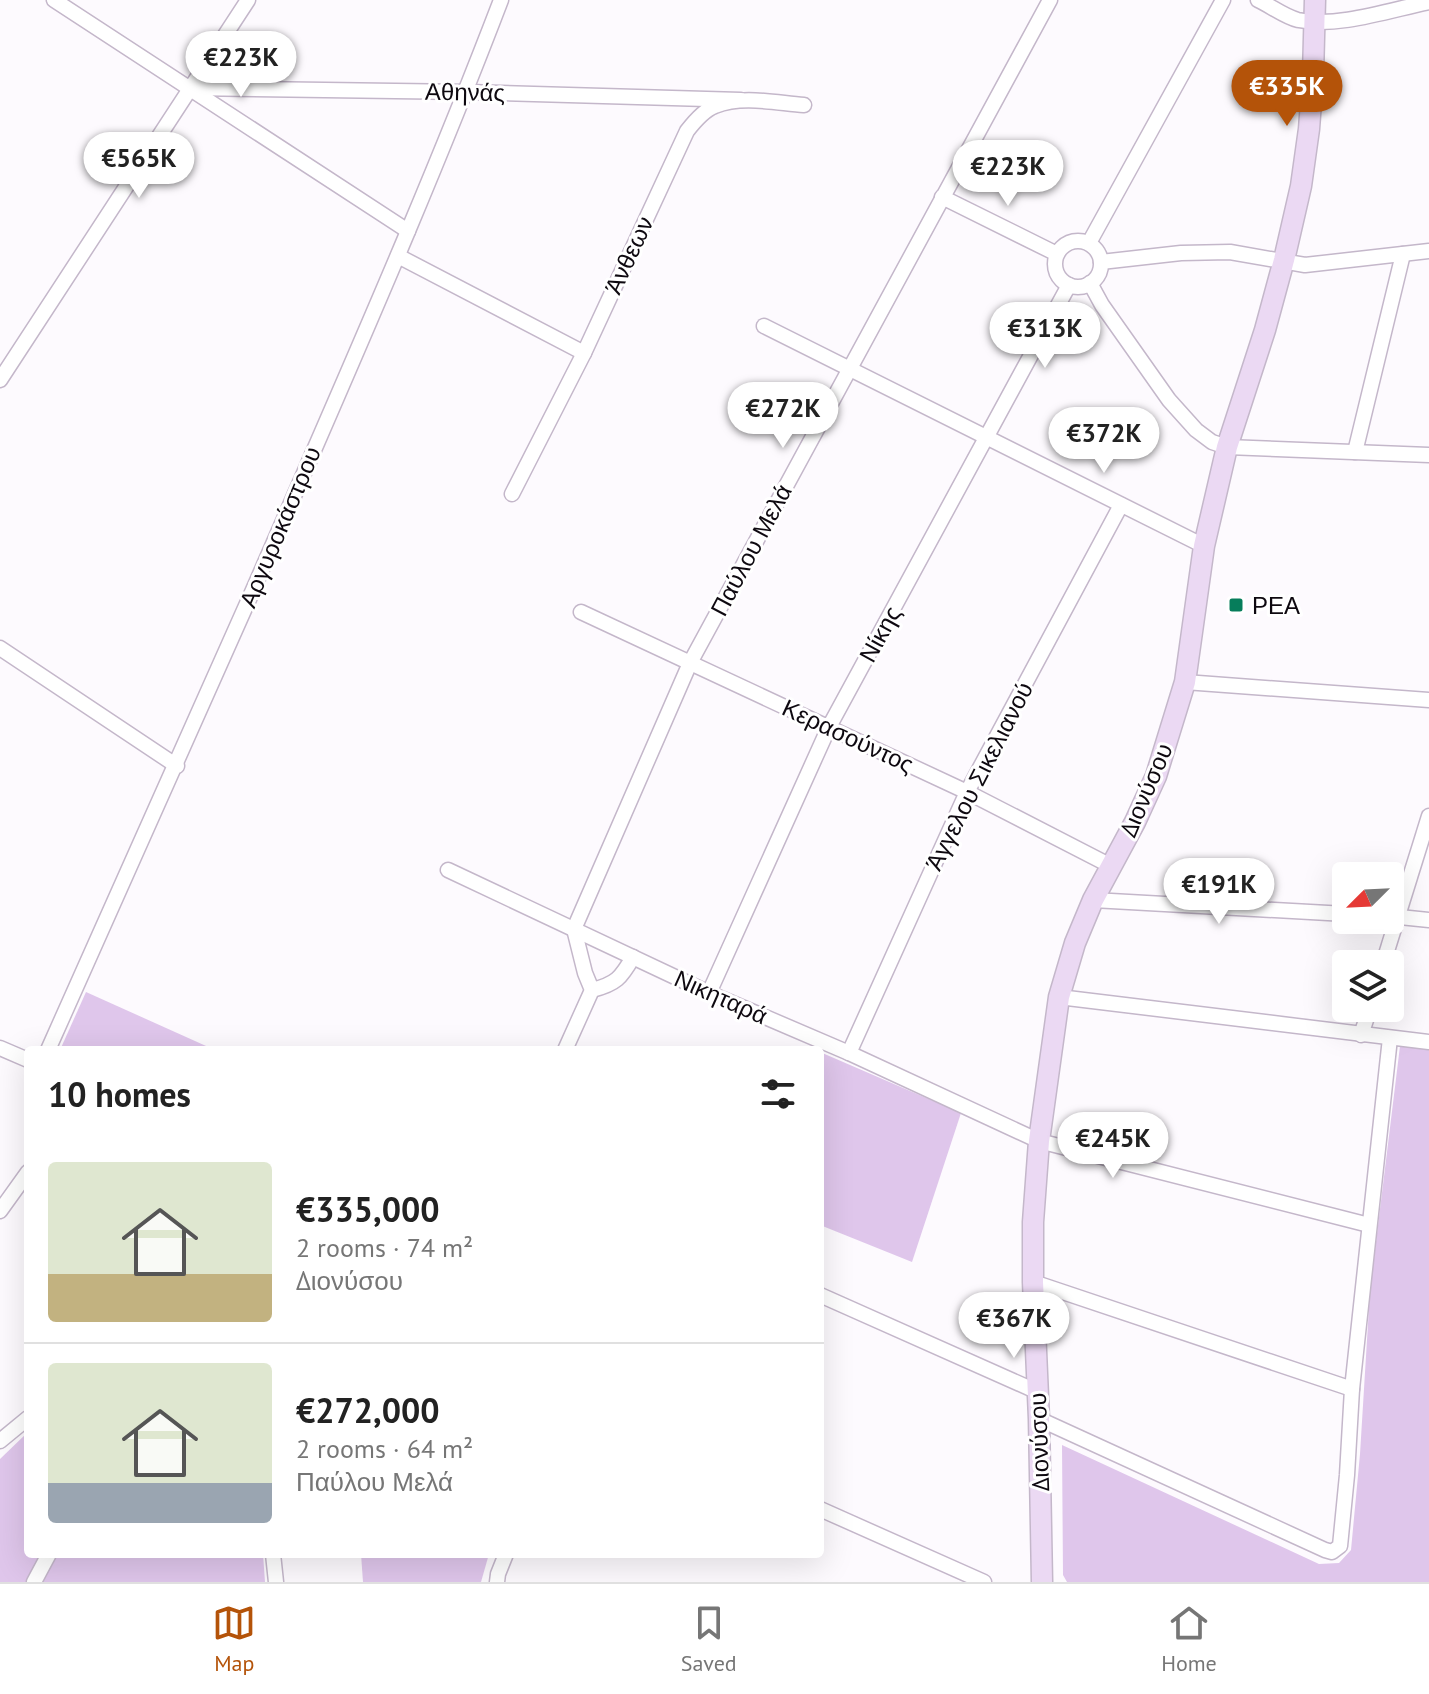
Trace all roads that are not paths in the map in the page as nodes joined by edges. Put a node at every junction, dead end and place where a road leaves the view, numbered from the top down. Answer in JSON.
{"nodes":[{"id":1,"x":54,"y":0,"type":"edge"},
{"id":2,"x":248,"y":0,"type":"edge"},
{"id":3,"x":501,"y":0,"type":"edge"},
{"id":4,"x":1050,"y":0,"type":"edge"},
{"id":5,"x":1223,"y":0,"type":"edge"},
{"id":6,"x":1258,"y":0,"type":"edge"},
{"id":7,"x":1315,"y":0,"type":"edge"},
{"id":8,"x":1429,"y":2,"type":"edge"},
{"id":9,"x":1314,"y":21,"type":"junction"},
{"id":10,"x":189,"y":88,"type":"junction"},
{"id":11,"x":466,"y":92,"type":"junction"},
{"id":12,"x":741,"y":100,"type":"junction"},
{"id":13,"x":804,"y":105,"type":"dead end"},
{"id":14,"x":942,"y":197,"type":"junction"},
{"id":15,"x":408,"y":231,"type":"junction"},
{"id":16,"x":1089,"y":243,"type":"junction"},
{"id":17,"x":1429,"y":251,"type":"edge"},
{"id":18,"x":1057,"y":254,"type":"junction"},
{"id":19,"x":1403,"y":254,"type":"junction"},
{"id":20,"x":398,"y":256,"type":"junction"},
{"id":21,"x":1284,"y":260,"type":"junction"},
{"id":22,"x":1101,"y":262,"type":"junction"},
{"id":23,"x":1090,"y":283,"type":"junction"},
{"id":24,"x":1069,"y":285,"type":"junction"},
{"id":25,"x":764,"y":326,"type":"dead end"},
{"id":26,"x":584,"y":353,"type":"junction"},
{"id":27,"x":849,"y":369,"type":"junction"},
{"id":28,"x":0,"y":380,"type":"edge"},
{"id":29,"x":987,"y":438,"type":"junction"},
{"id":30,"x":1227,"y":447,"type":"junction"},
{"id":31,"x":1355,"y":452,"type":"junction"},
{"id":32,"x":1429,"y":455,"type":"edge"},
{"id":33,"x":512,"y":494,"type":"dead end"},
{"id":34,"x":1121,"y":505,"type":"junction"},
{"id":35,"x":1204,"y":546,"type":"junction"},
{"id":36,"x":581,"y":612,"type":"dead end"},
{"id":37,"x":0,"y":648,"type":"edge"},
{"id":38,"x":690,"y":663,"type":"junction"},
{"id":39,"x":1185,"y":682,"type":"junction"},
{"id":40,"x":1429,"y":700,"type":"edge"},
{"id":41,"x":829,"y":727,"type":"junction"},
{"id":42,"x":177,"y":766,"type":"junction"},
{"id":43,"x":967,"y":792,"type":"junction"},
{"id":44,"x":1429,"y":816,"type":"edge"},
{"id":45,"x":1111,"y":866,"type":"junction"},
{"id":46,"x":448,"y":870,"type":"dead end"},
{"id":47,"x":1404,"y":888,"type":"edge"},
{"id":48,"x":1093,"y":900,"type":"junction"},
{"id":49,"x":1332,"y":913,"type":"edge"},
{"id":50,"x":1404,"y":918,"type":"edge"},
{"id":51,"x":1429,"y":920,"type":"edge"},
{"id":52,"x":574,"y":929,"type":"junction"},
{"id":53,"x":633,"y":957,"type":"junction"},
{"id":54,"x":592,"y":990,"type":"junction"},
{"id":55,"x":709,"y":993,"type":"junction"},
{"id":56,"x":1059,"y":997,"type":"junction"},
{"id":57,"x":1365,"y":1022,"type":"edge"},
{"id":58,"x":1361,"y":1035,"type":"junction"},
{"id":59,"x":1390,"y":1038,"type":"junction"},
{"id":60,"x":1429,"y":1042,"type":"edge"},
{"id":61,"x":50,"y":1046,"type":"edge"},
{"id":62,"x":567,"y":1046,"type":"edge"},
{"id":63,"x":0,"y":1048,"type":"edge"},
{"id":64,"x":849,"y":1053,"type":"junction"},
{"id":65,"x":24,"y":1058,"type":"edge"},
{"id":66,"x":1039,"y":1141,"type":"junction"},
{"id":67,"x":24,"y":1178,"type":"edge"},
{"id":68,"x":0,"y":1211,"type":"edge"},
{"id":69,"x":1369,"y":1225,"type":"junction"},
{"id":70,"x":1033,"y":1282,"type":"junction"},
{"id":71,"x":824,"y":1297,"type":"edge"},
{"id":72,"x":1352,"y":1389,"type":"junction"},
{"id":73,"x":1038,"y":1392,"type":"junction"},
{"id":74,"x":1039,"y":1419,"type":"junction"},
{"id":75,"x":24,"y":1421,"type":"edge"},
{"id":76,"x":0,"y":1441,"type":"edge"},
{"id":77,"x":824,"y":1511,"type":"edge"},
{"id":78,"x":47,"y":1558,"type":"edge"},
{"id":79,"x":273,"y":1558,"type":"edge"},
{"id":80,"x":504,"y":1558,"type":"edge"},
{"id":81,"x":956,"y":1577,"type":"edge"},
{"id":82,"x":34,"y":1582,"type":"edge"},
{"id":83,"x":276,"y":1582,"type":"edge"},
{"id":84,"x":497,"y":1582,"type":"edge"},
{"id":85,"x":984,"y":1582,"type":"edge"},
{"id":86,"x":1042,"y":1582,"type":"edge"}],
"edges":[{"from":1,"to":10,"type":"street"},
{"from":2,"to":10,"type":"street"},
{"from":3,"to":11,"type":"street","name":"Αργυροκάστρου"},
{"from":4,"to":14,"type":"street","name":"Παύλου Μελά"},
{"from":5,"to":16,"type":"street"},
{"from":6,"to":9,"type":"street"},
{"from":7,"to":9,"type":"main road","name":"Διονύσου"},
{"from":8,"to":9,"type":"street"},
{"from":9,"to":21,"type":"main road","name":"Διονύσου"},
{"from":10,"to":11,"type":"street","name":"Αθηνάς"},
{"from":10,"to":15,"type":"street"},
{"from":10,"to":28,"type":"street"},
{"from":11,"to":12,"type":"street","name":"Αθηνάς"},
{"from":11,"to":15,"type":"street","name":"Αργυροκάστρου"},
{"from":12,"to":13,"type":"street","name":"Άνθεων"},
{"from":12,"to":26,"type":"street","name":"Άνθεων"},
{"from":14,"to":18,"type":"street"},
{"from":14,"to":27,"type":"street","name":"Παύλου Μελά"},
{"from":15,"to":20,"type":"street","name":"Αργυροκάστρου"},
{"from":16,"to":18,"type":"street"},
{"from":16,"to":22,"type":"street"},
{"from":17,"to":19,"type":"street"},
{"from":18,"to":24,"type":"street"},
{"from":19,"to":21,"type":"street"},
{"from":19,"to":31,"type":"street"},
{"from":20,"to":26,"type":"street"},
{"from":20,"to":42,"type":"street","name":"Αργυροκάστρου"},
{"from":21,"to":22,"type":"street"},
{"from":21,"to":30,"type":"main road","name":"Διονύσου"},
{"from":22,"to":23,"type":"street"},
{"from":23,"to":24,"type":"street"},
{"from":23,"to":30,"type":"street"},
{"from":24,"to":29,"type":"street","name":"Νίκης"},
{"from":25,"to":27,"type":"street"},
{"from":26,"to":33,"type":"street","name":"Άνθεων"},
{"from":27,"to":29,"type":"street"},
{"from":27,"to":38,"type":"street","name":"Παύλου Μελά"},
{"from":29,"to":34,"type":"street"},
{"from":29,"to":41,"type":"street","name":"Νίκης"},
{"from":30,"to":31,"type":"street"},
{"from":30,"to":35,"type":"main road","name":"Διονύσου"},
{"from":31,"to":32,"type":"street"},
{"from":34,"to":35,"type":"street"},
{"from":34,"to":43,"type":"street","name":"Άγγελου Σικελιανού"},
{"from":35,"to":39,"type":"main road","name":"Διονύσου"},
{"from":36,"to":38,"type":"street","name":"Κερασούντος"},
{"from":37,"to":42,"type":"street"},
{"from":38,"to":41,"type":"street","name":"Κερασούντος"},
{"from":38,"to":52,"type":"street","name":"Παύλου Μελά"},
{"from":39,"to":40,"type":"street"},
{"from":39,"to":45,"type":"main road","name":"Διονύσου"},
{"from":41,"to":43,"type":"street","name":"Κερασούντος"},
{"from":41,"to":55,"type":"street","name":"Νίκης"},
{"from":42,"to":61,"type":"street","name":"Αργυροκάστρου"},
{"from":43,"to":45,"type":"street","name":"Κερασούντος"},
{"from":43,"to":64,"type":"street","name":"Άγγελου Σικελιανού"},
{"from":44,"to":47,"type":"street"},
{"from":45,"to":48,"type":"main road","name":"Διονύσου"},
{"from":46,"to":52,"type":"street","name":"Νικηταρά"},
{"from":48,"to":49,"type":"street"},
{"from":48,"to":56,"type":"main road","name":"Διονύσου"},
{"from":50,"to":51,"type":"street"},
{"from":52,"to":53,"type":"street","name":"Νικηταρά"},
{"from":52,"to":54,"type":"street"},
{"from":53,"to":54,"type":"street"},
{"from":53,"to":55,"type":"street","name":"Νικηταρά"},
{"from":54,"to":62,"type":"street"},
{"from":55,"to":64,"type":"street","name":"Νικηταρά"},
{"from":56,"to":58,"type":"street"},
{"from":56,"to":66,"type":"main road","name":"Διονύσου"},
{"from":57,"to":58,"type":"street"},
{"from":58,"to":59,"type":"street"},
{"from":59,"to":60,"type":"street"},
{"from":59,"to":69,"type":"street"},
{"from":63,"to":65,"type":"street"},
{"from":64,"to":66,"type":"street","name":"Νικηταρά"},
{"from":66,"to":69,"type":"street","name":"Νικηταρά"},
{"from":66,"to":70,"type":"main road","name":"Διονύσου"},
{"from":67,"to":68,"type":"street"},
{"from":69,"to":72,"type":"street"},
{"from":70,"to":72,"type":"street"},
{"from":70,"to":73,"type":"main road","name":"Διονύσου"},
{"from":71,"to":73,"type":"street"},
{"from":72,"to":74,"type":"street"},
{"from":73,"to":74,"type":"main road","name":"Διονύσου"},
{"from":74,"to":86,"type":"main road","name":"Διονύσου"},
{"from":75,"to":76,"type":"street"},
{"from":77,"to":81,"type":"street"},
{"from":78,"to":82,"type":"street"},
{"from":79,"to":83,"type":"street"},
{"from":80,"to":84,"type":"street"},
{"from":81,"to":85,"type":"street"}]}
